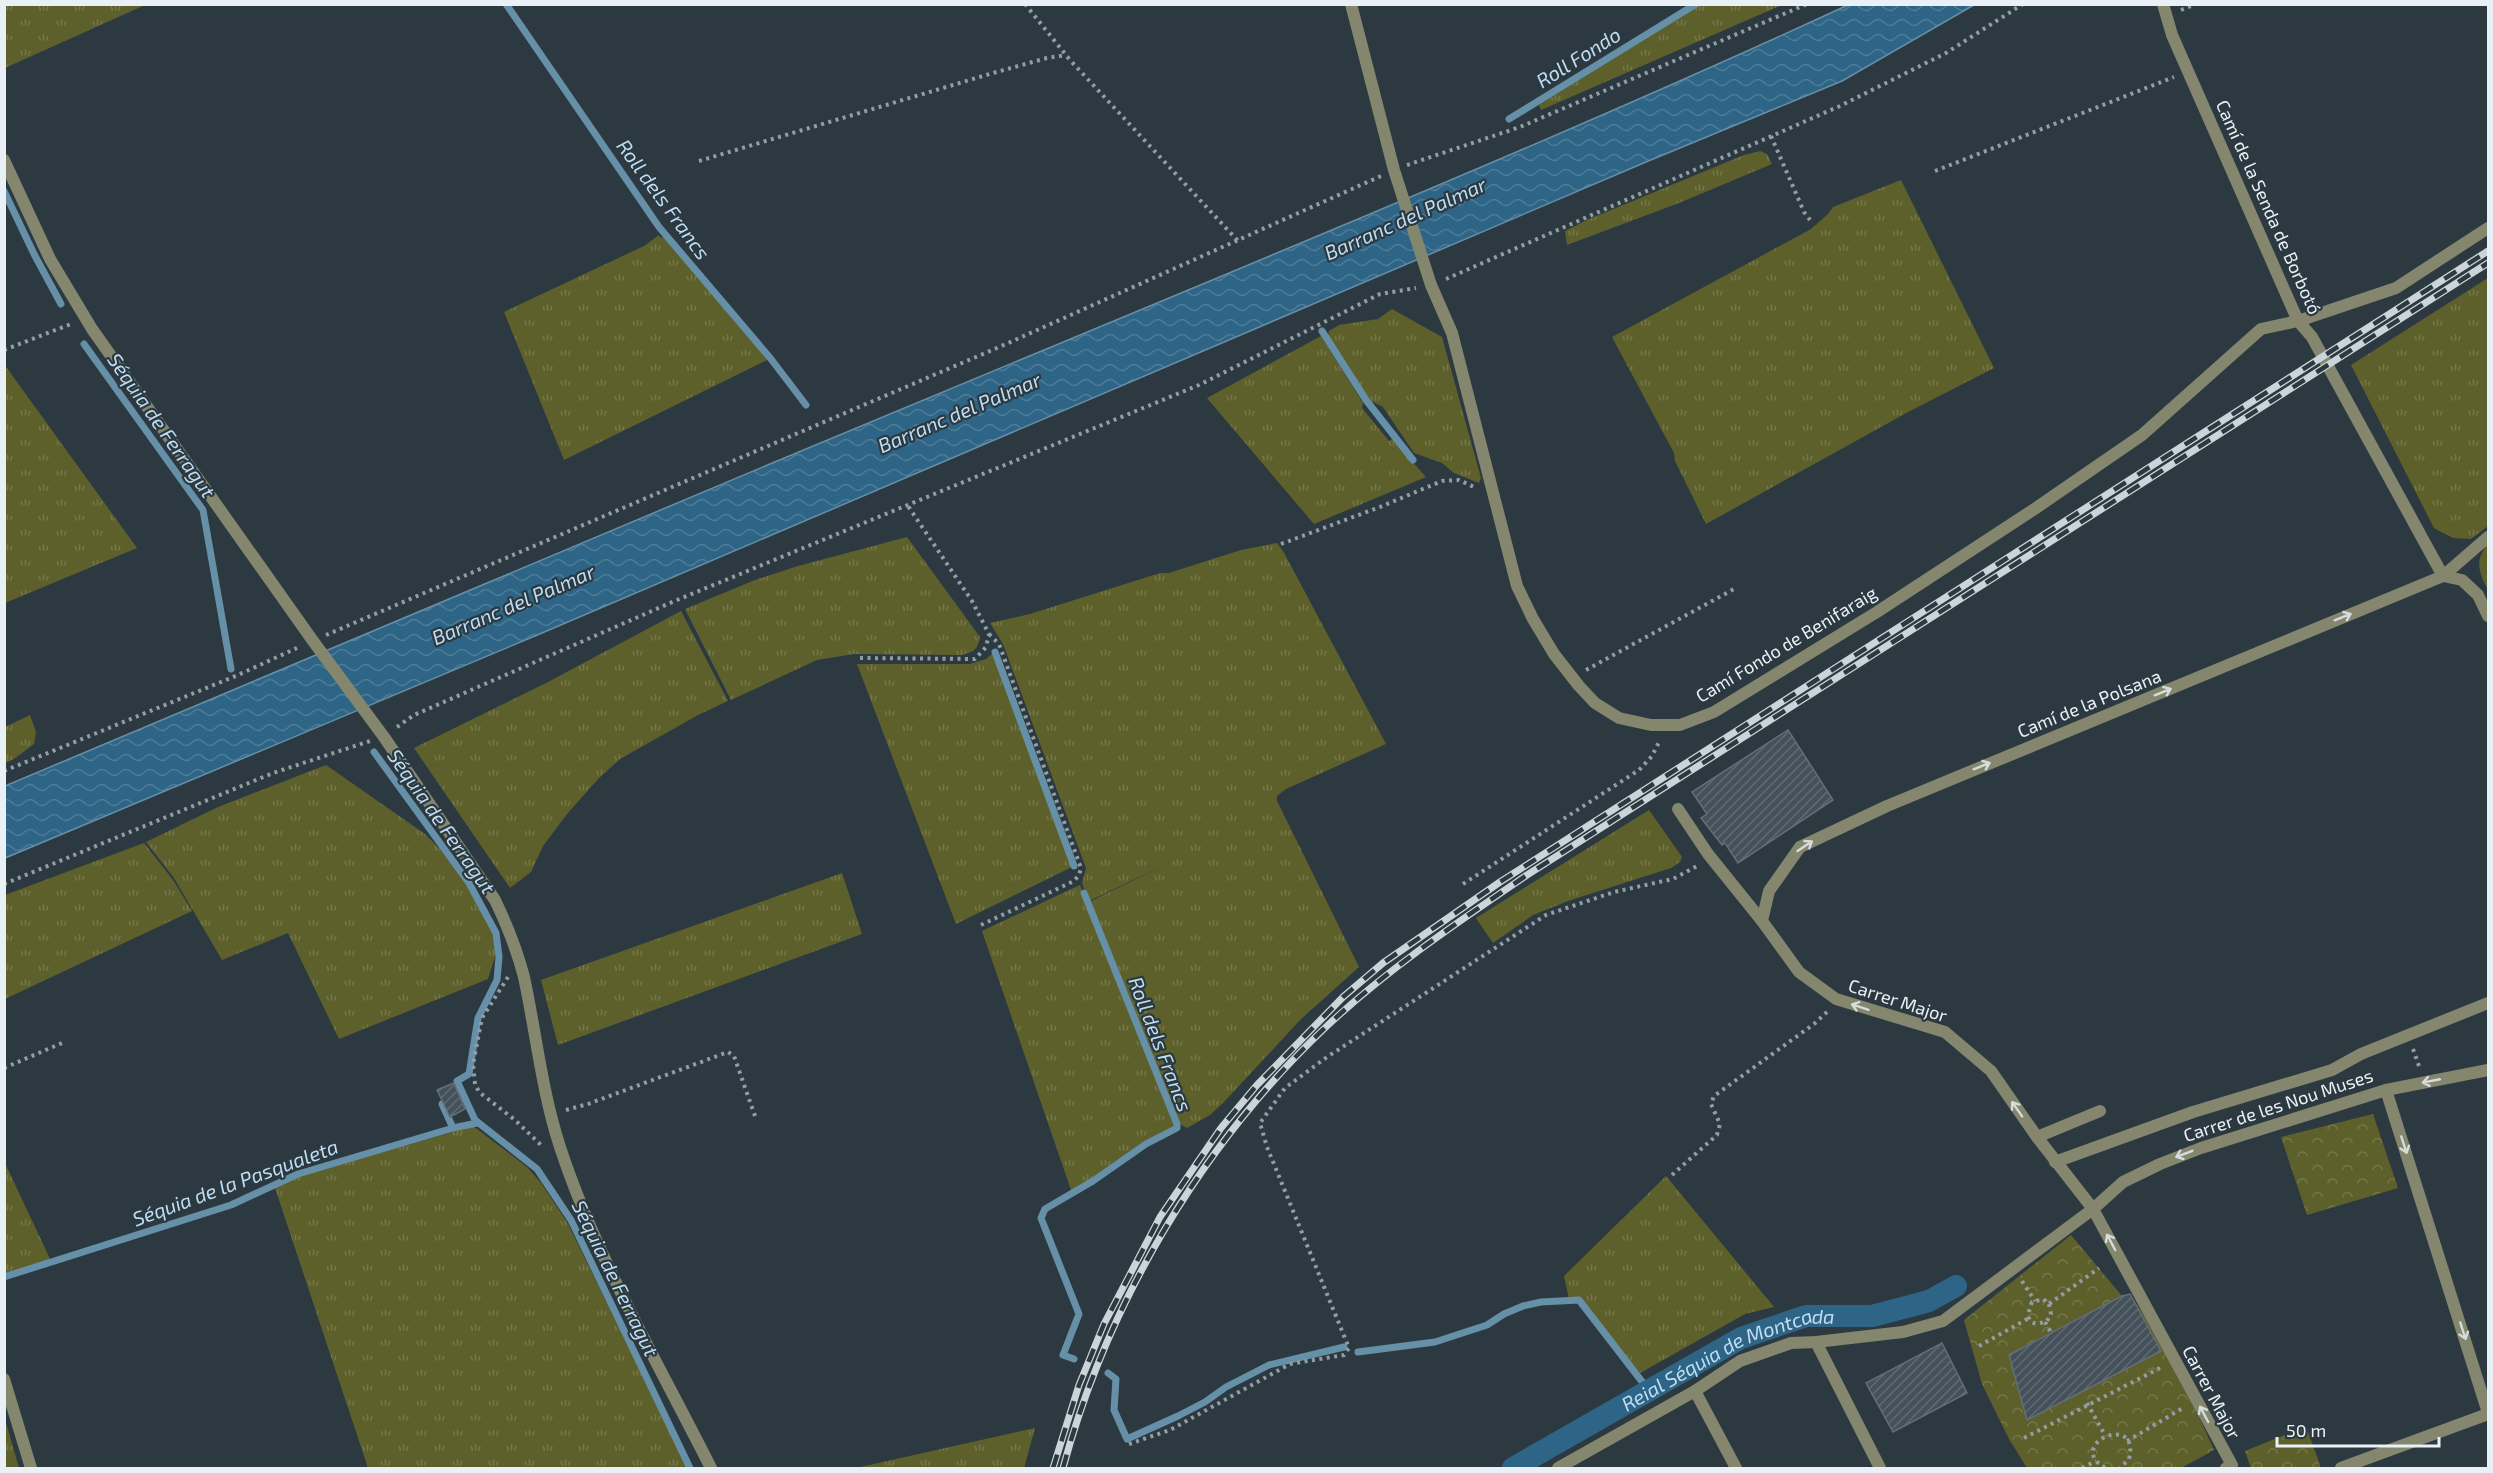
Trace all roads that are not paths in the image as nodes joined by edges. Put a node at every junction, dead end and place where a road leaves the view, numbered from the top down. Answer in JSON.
{"nodes":[{"id":1,"x":1351,"y":4,"type":"edge"},
{"id":2,"x":2163,"y":4,"type":"edge"},
{"id":3,"x":4,"y":160,"type":"edge"},
{"id":4,"x":2488,"y":228,"type":"edge"},
{"id":5,"x":2298,"y":321,"type":"junction"},
{"id":6,"x":2488,"y":537,"type":"edge"},
{"id":7,"x":2443,"y":576,"type":"junction"},
{"id":8,"x":2488,"y":616,"type":"edge"},
{"id":9,"x":1678,"y":808,"type":"dead end"},
{"id":10,"x":1762,"y":921,"type":"junction"},
{"id":11,"x":2488,"y":1003,"type":"edge"},
{"id":12,"x":2488,"y":1070,"type":"edge"},
{"id":13,"x":2386,"y":1090,"type":"junction"},
{"id":14,"x":2100,"y":1111,"type":"dead end"},
{"id":15,"x":2037,"y":1137,"type":"junction"},
{"id":16,"x":2055,"y":1162,"type":"junction"},
{"id":17,"x":2093,"y":1209,"type":"junction"},
{"id":18,"x":1816,"y":1342,"type":"junction"},
{"id":19,"x":4,"y":1379,"type":"edge"},
{"id":20,"x":1695,"y":1391,"type":"junction"},
{"id":21,"x":2488,"y":1413,"type":"edge"},
{"id":22,"x":2229,"y":1467,"type":"edge"},
{"id":23,"x":31,"y":1468,"type":"edge"},
{"id":24,"x":711,"y":1468,"type":"edge"},
{"id":25,"x":1558,"y":1468,"type":"edge"},
{"id":26,"x":1736,"y":1468,"type":"edge"},
{"id":27,"x":1880,"y":1468,"type":"edge"},
{"id":28,"x":2340,"y":1468,"type":"edge"}],
"edges":[{"from":1,"to":5,"type":"street","name":"Camí Fondo de Benifaraig"},
{"from":2,"to":5,"type":"street","name":"Camí de la Senda de Borbotó"},
{"from":3,"to":24,"type":"street"},
{"from":4,"to":5,"type":"street","name":"Camí Fondo de Benifaraig"},
{"from":5,"to":7,"type":"street","name":"Camí de la Senda de Borbotó"},
{"from":6,"to":7,"type":"street","name":"Camí de la Polsana"},
{"from":7,"to":8,"type":"street"},
{"from":10,"to":7,"type":"street","name":"Camí de la Polsana","one_way":true},
{"from":9,"to":10,"type":"street","name":"Carrer Major"},
{"from":15,"to":10,"type":"street","name":"Carrer Major","one_way":true},
{"from":11,"to":16,"type":"street"},
{"from":12,"to":13,"type":"street","name":"Carrer de les Nou Muses","one_way":true},
{"from":13,"to":17,"type":"street","name":"Carrer de les Nou Muses","one_way":true},
{"from":13,"to":21,"type":"street","one_way":true},
{"from":14,"to":15,"type":"street"},
{"from":15,"to":16,"type":"street","name":"Carrer Major"},
{"from":16,"to":17,"type":"street","name":"Carrer Major"},
{"from":17,"to":18,"type":"street","name":"Carrer de les Nou Muses"},
{"from":22,"to":17,"type":"street","name":"Carrer Major","one_way":true},
{"from":18,"to":20,"type":"street"},
{"from":18,"to":27,"type":"street"},
{"from":19,"to":23,"type":"street"},
{"from":20,"to":25,"type":"street"},
{"from":20,"to":26,"type":"street"},
{"from":21,"to":28,"type":"street"}]}
